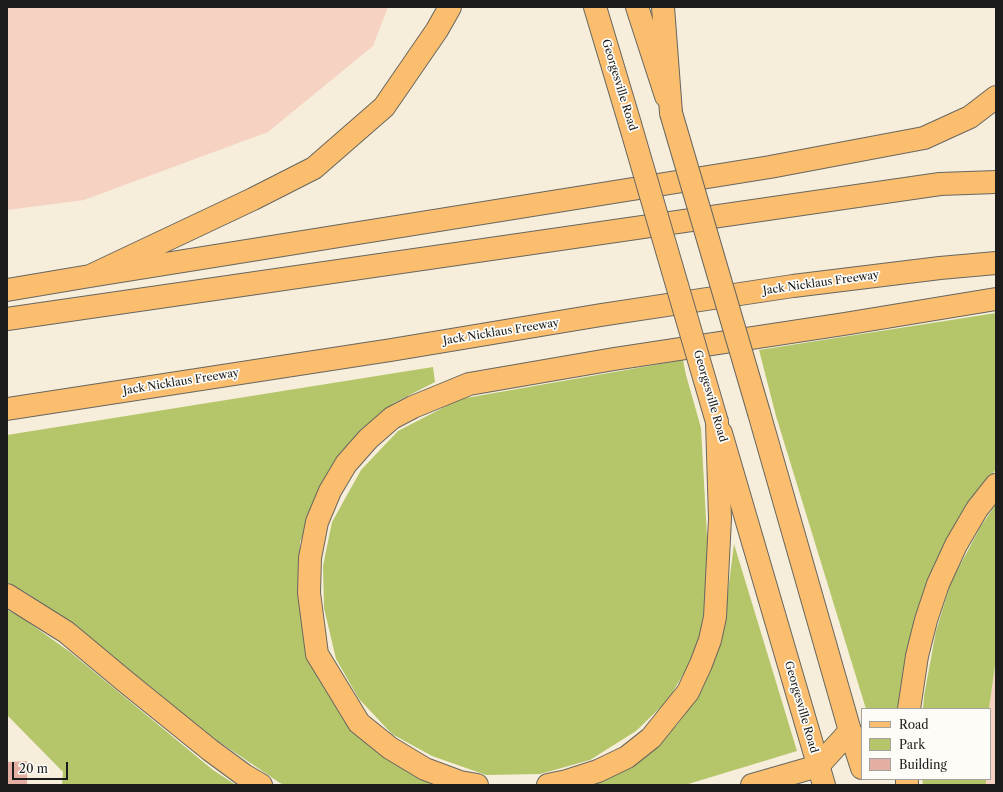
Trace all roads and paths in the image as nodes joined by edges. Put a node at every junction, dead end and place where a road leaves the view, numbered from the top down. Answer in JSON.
{"nodes":[{"id":1,"x":450,"y":7,"type":"edge"},
{"id":2,"x":595,"y":7,"type":"edge"},
{"id":3,"x":637,"y":7,"type":"edge"},
{"id":4,"x":663,"y":7,"type":"edge"},
{"id":5,"x":996,"y":97,"type":"edge"},
{"id":6,"x":671,"y":113,"type":"junction"},
{"id":7,"x":996,"y":182,"type":"edge"},
{"id":8,"x":996,"y":263,"type":"edge"},
{"id":9,"x":90,"y":276,"type":"junction"},
{"id":10,"x":7,"y":290,"type":"edge"},
{"id":11,"x":996,"y":299,"type":"edge"},
{"id":12,"x":7,"y":319,"type":"edge"},
{"id":13,"x":7,"y":409,"type":"edge"},
{"id":14,"x":718,"y":422,"type":"junction"},
{"id":15,"x":996,"y":485,"type":"edge"},
{"id":16,"x":7,"y":595,"type":"edge"},
{"id":17,"x":909,"y":708,"type":"edge"},
{"id":18,"x":850,"y":731,"type":"junction"},
{"id":19,"x":861,"y":765,"type":"edge"},
{"id":20,"x":821,"y":775,"type":"edge"},
{"id":21,"x":261,"y":785,"type":"edge"},
{"id":22,"x":477,"y":785,"type":"edge"},
{"id":23,"x":548,"y":785,"type":"edge"},
{"id":24,"x":752,"y":785,"type":"edge"}],
"edges":[{"from":1,"to":9,"type":"main road"},
{"from":2,"to":14,"type":"main road","name":"Georgesville Road","bridge":true},
{"from":3,"to":6,"type":"main road"},
{"from":4,"to":6,"type":"main road"},
{"from":5,"to":9,"type":"main road"},
{"from":6,"to":18,"type":"main road","bridge":true},
{"from":7,"to":12,"type":"main road"},
{"from":8,"to":13,"type":"main road","name":"Jack Nicklaus Freeway"},
{"from":9,"to":10,"type":"main road"},
{"from":11,"to":22,"type":"main road"},
{"from":14,"to":20,"type":"main road","name":"Georgesville Road"},
{"from":14,"to":23,"type":"main road"},
{"from":15,"to":17,"type":"main road"},
{"from":16,"to":21,"type":"main road"},
{"from":18,"to":19,"type":"main road"},
{"from":18,"to":20,"type":"main road"},
{"from":20,"to":24,"type":"main road"}]}
